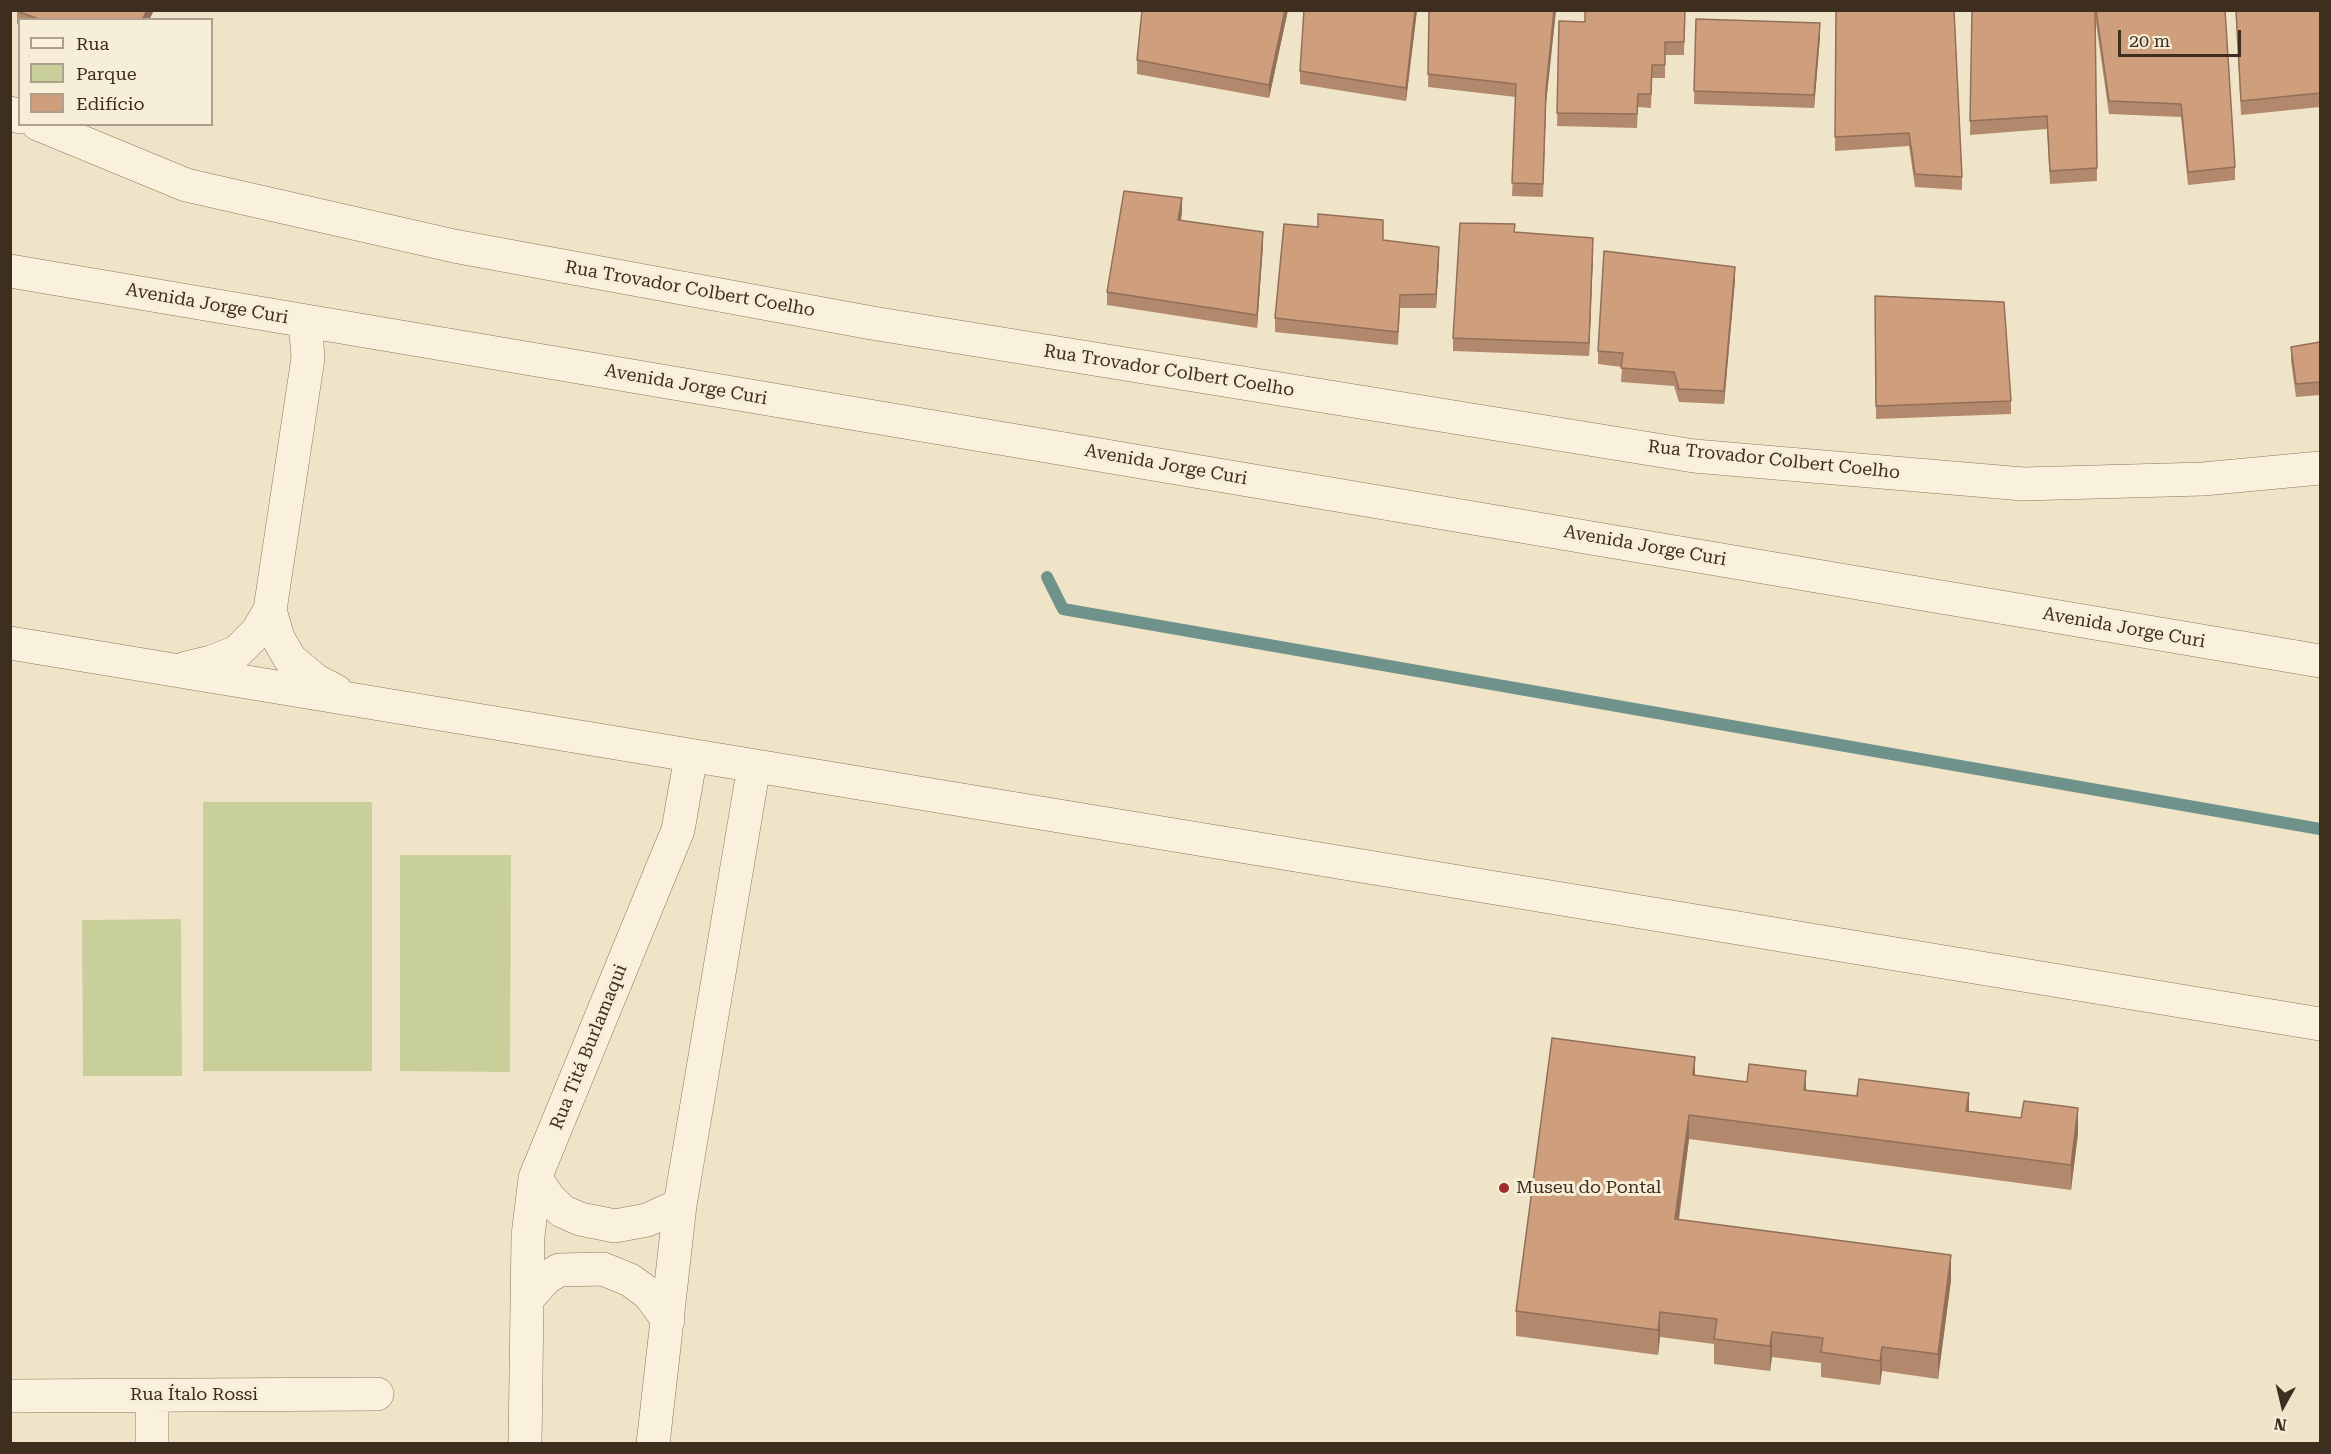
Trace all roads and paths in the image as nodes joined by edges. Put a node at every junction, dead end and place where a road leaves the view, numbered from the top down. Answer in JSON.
{"nodes":[{"id":1,"x":43,"y":126,"type":"edge"},
{"id":2,"x":10,"y":271,"type":"edge"},
{"id":3,"x":305,"y":321,"type":"junction"},
{"id":4,"x":2320,"y":468,"type":"edge"},
{"id":5,"x":270,"y":610,"type":"junction"},
{"id":6,"x":10,"y":642,"type":"edge"},
{"id":7,"x":2320,"y":661,"type":"edge"},
{"id":8,"x":178,"y":670,"type":"junction"},
{"id":9,"x":351,"y":699,"type":"junction"},
{"id":10,"x":692,"y":756,"type":"junction"},
{"id":11,"x":754,"y":766,"type":"junction"},
{"id":12,"x":2320,"y":1024,"type":"edge"},
{"id":13,"x":534,"y":1178,"type":"junction"},
{"id":14,"x":680,"y":1205,"type":"junction"},
{"id":15,"x":528,"y":1298,"type":"junction"},
{"id":16,"x":668,"y":1320,"type":"junction"},
{"id":17,"x":377,"y":1394,"type":"dead end"},
{"id":18,"x":10,"y":1396,"type":"edge"},
{"id":19,"x":152,"y":1396,"type":"junction"},
{"id":20,"x":152,"y":1443,"type":"edge"},
{"id":21,"x":525,"y":1443,"type":"edge"},
{"id":22,"x":653,"y":1443,"type":"edge"}],
"edges":[{"from":1,"to":4,"type":"street","name":"Rua Trovador Colbert Coelho"},
{"from":2,"to":3,"type":"street","name":"Avenida Jorge Curi"},
{"from":3,"to":5,"type":"street"},
{"from":3,"to":7,"type":"street","name":"Avenida Jorge Curi"},
{"from":5,"to":8,"type":"street"},
{"from":5,"to":9,"type":"street"},
{"from":6,"to":8,"type":"street"},
{"from":8,"to":9,"type":"street"},
{"from":9,"to":10,"type":"street"},
{"from":10,"to":11,"type":"street"},
{"from":10,"to":13,"type":"street","name":"Rua Titá Burlamaqui"},
{"from":11,"to":12,"type":"street"},
{"from":11,"to":14,"type":"street"},
{"from":13,"to":14,"type":"street"},
{"from":13,"to":15,"type":"street","name":"Rua Titá Burlamaqui"},
{"from":14,"to":16,"type":"street"},
{"from":15,"to":16,"type":"street"},
{"from":15,"to":21,"type":"street"},
{"from":16,"to":22,"type":"street"},
{"from":17,"to":19,"type":"street","name":"Rua Ítalo Rossi"},
{"from":18,"to":19,"type":"street","name":"Rua Ítalo Rossi"},
{"from":19,"to":20,"type":"street"}]}
